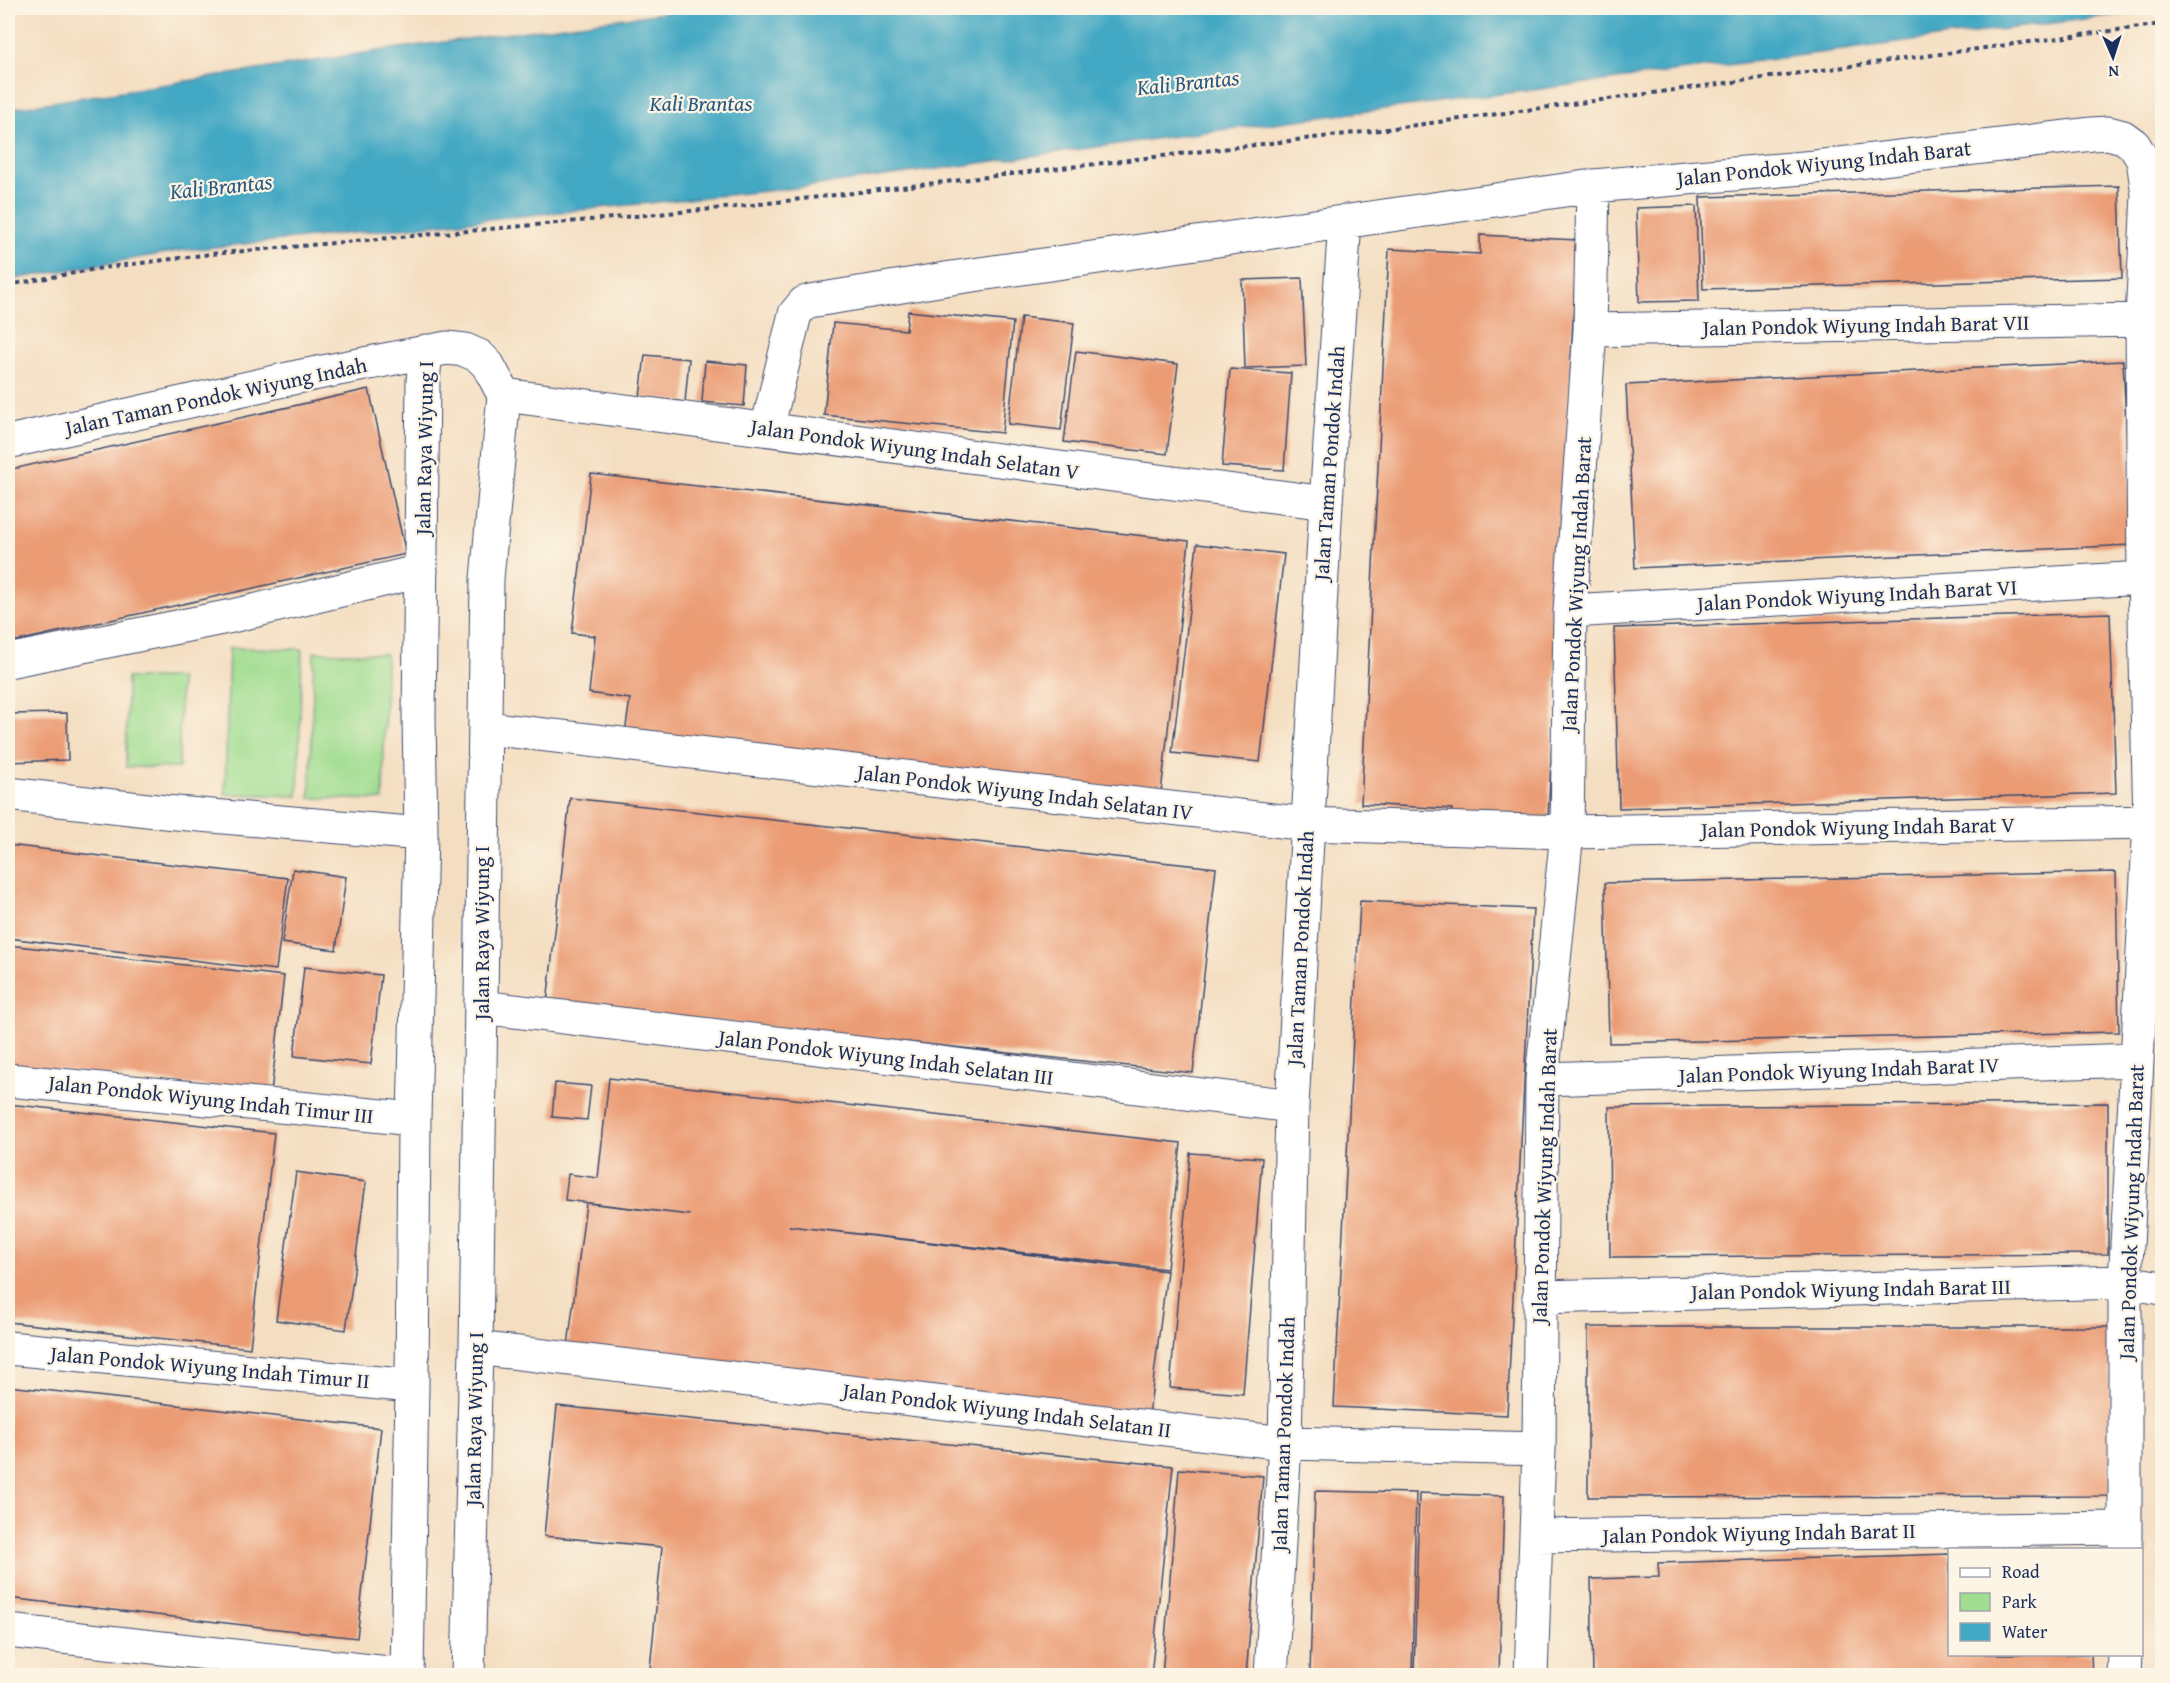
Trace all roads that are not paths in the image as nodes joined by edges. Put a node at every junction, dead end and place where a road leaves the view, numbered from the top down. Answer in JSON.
{"nodes":[{"id":1,"x":1593,"y":186,"type":"junction"},
{"id":2,"x":1345,"y":221,"type":"junction"},
{"id":3,"x":2142,"y":320,"type":"junction"},
{"id":4,"x":1590,"y":330,"type":"junction"},
{"id":5,"x":426,"y":351,"type":"junction"},
{"id":6,"x":504,"y":395,"type":"junction"},
{"id":7,"x":767,"y":429,"type":"junction"},
{"id":8,"x":8,"y":442,"type":"edge"},
{"id":9,"x":1326,"y":503,"type":"junction"},
{"id":10,"x":421,"y":571,"type":"junction"},
{"id":11,"x":2144,"y":578,"type":"junction"},
{"id":12,"x":1570,"y":611,"type":"junction"},
{"id":13,"x":8,"y":661,"type":"edge"},
{"id":14,"x":486,"y":729,"type":"junction"},
{"id":15,"x":8,"y":794,"type":"edge"},
{"id":16,"x":2150,"y":822,"type":"junction"},
{"id":17,"x":1307,"y":824,"type":"junction"},
{"id":18,"x":1567,"y":832,"type":"junction"},
{"id":19,"x":421,"y":834,"type":"junction"},
{"id":20,"x":481,"y":1007,"type":"junction"},
{"id":21,"x":2137,"y":1060,"type":"junction"},
{"id":22,"x":1542,"y":1079,"type":"junction"},
{"id":23,"x":8,"y":1080,"type":"edge"},
{"id":24,"x":1292,"y":1106,"type":"junction"},
{"id":25,"x":414,"y":1119,"type":"junction"},
{"id":26,"x":2125,"y":1282,"type":"junction"},
{"id":27,"x":2163,"y":1288,"type":"edge"},
{"id":28,"x":1539,"y":1297,"type":"junction"},
{"id":29,"x":8,"y":1348,"type":"edge"},
{"id":30,"x":476,"y":1348,"type":"junction"},
{"id":31,"x":412,"y":1386,"type":"junction"},
{"id":32,"x":1285,"y":1443,"type":"junction"},
{"id":33,"x":1539,"y":1449,"type":"junction"},
{"id":34,"x":1536,"y":1536,"type":"junction"},
{"id":35,"x":2125,"y":1539,"type":"edge"},
{"id":36,"x":8,"y":1631,"type":"edge"},
{"id":37,"x":2125,"y":1656,"type":"edge"},
{"id":38,"x":407,"y":1675,"type":"edge"},
{"id":39,"x":468,"y":1676,"type":"edge"},
{"id":40,"x":1270,"y":1676,"type":"edge"},
{"id":41,"x":1531,"y":1676,"type":"edge"},
{"id":42,"x":2124,"y":1676,"type":"edge"}],
"edges":[{"from":1,"to":2,"type":"street"},
{"from":1,"to":3,"type":"street","name":"Jalan Pondok Wiyung Indah Barat"},
{"from":1,"to":4,"type":"street","name":"Jalan Pondok Wiyung Indah Barat"},
{"from":2,"to":7,"type":"street"},
{"from":2,"to":9,"type":"street","name":"Jalan Taman Pondok Indah"},
{"from":3,"to":4,"type":"street","name":"Jalan Pondok Wiyung Indah Barat VII"},
{"from":3,"to":11,"type":"street","name":"Jalan Pondok Wiyung Indah Barat"},
{"from":4,"to":12,"type":"street","name":"Jalan Pondok Wiyung Indah Barat"},
{"from":5,"to":6,"type":"street","name":"Jalan Raya Wiyung I"},
{"from":5,"to":8,"type":"street","name":"Jalan Taman Pondok Wiyung Indah"},
{"from":5,"to":10,"type":"street","name":"Jalan Raya Wiyung I"},
{"from":6,"to":7,"type":"street","name":"Jalan Pondok Wiyung Indah Selatan V"},
{"from":6,"to":14,"type":"street","name":"Jalan Raya Wiyung I"},
{"from":7,"to":9,"type":"street","name":"Jalan Pondok Wiyung Indah Selatan V"},
{"from":9,"to":17,"type":"street","name":"Jalan Taman Pondok Indah"},
{"from":10,"to":13,"type":"street"},
{"from":10,"to":19,"type":"street","name":"Jalan Raya Wiyung I"},
{"from":11,"to":12,"type":"street","name":"Jalan Pondok Wiyung Indah Barat VI"},
{"from":11,"to":16,"type":"street","name":"Jalan Pondok Wiyung Indah Barat"},
{"from":12,"to":18,"type":"street","name":"Jalan Pondok Wiyung Indah Barat"},
{"from":14,"to":17,"type":"street","name":"Jalan Pondok Wiyung Indah Selatan IV"},
{"from":14,"to":20,"type":"street","name":"Jalan Raya Wiyung I"},
{"from":15,"to":19,"type":"street"},
{"from":16,"to":18,"type":"street","name":"Jalan Pondok Wiyung Indah Barat V"},
{"from":16,"to":21,"type":"street","name":"Jalan Pondok Wiyung Indah Barat"},
{"from":17,"to":18,"type":"street","name":"Jalan Pondok Wiyung Indah Selatan IV"},
{"from":17,"to":24,"type":"street","name":"Jalan Taman Pondok Indah"},
{"from":18,"to":22,"type":"street","name":"Jalan Pondok Wiyung Indah Barat"},
{"from":19,"to":25,"type":"street","name":"Jalan Raya Wiyung I"},
{"from":20,"to":24,"type":"street","name":"Jalan Pondok Wiyung Indah Selatan III"},
{"from":20,"to":30,"type":"street","name":"Jalan Raya Wiyung I"},
{"from":21,"to":22,"type":"street","name":"Jalan Pondok Wiyung Indah Barat IV"},
{"from":21,"to":26,"type":"street","name":"Jalan Pondok Wiyung Indah Barat"},
{"from":22,"to":28,"type":"street","name":"Jalan Pondok Wiyung Indah Barat"},
{"from":23,"to":25,"type":"street","name":"Jalan Pondok Wiyung Indah Timur III"},
{"from":24,"to":32,"type":"street","name":"Jalan Taman Pondok Indah"},
{"from":25,"to":31,"type":"street","name":"Jalan Raya Wiyung I"},
{"from":26,"to":27,"type":"street","name":"Jalan Pondok Wiyung Indah Barat III"},
{"from":26,"to":28,"type":"street","name":"Jalan Pondok Wiyung Indah Barat III"},
{"from":26,"to":35,"type":"street","name":"Jalan Pondok Wiyung Indah Barat"},
{"from":28,"to":33,"type":"street","name":"Jalan Pondok Wiyung Indah Barat"},
{"from":29,"to":31,"type":"street","name":"Jalan Pondok Wiyung Indah Timur II"},
{"from":30,"to":32,"type":"street","name":"Jalan Pondok Wiyung Indah Selatan II"},
{"from":30,"to":39,"type":"street","name":"Jalan Raya Wiyung I"},
{"from":31,"to":38,"type":"street","name":"Jalan Raya Wiyung I"},
{"from":32,"to":33,"type":"street","name":"Jalan Pondok Wiyung Indah Selatan II"},
{"from":32,"to":40,"type":"street","name":"Jalan Taman Pondok Indah"},
{"from":33,"to":34,"type":"street","name":"Jalan Pondok Wiyung Indah Barat"},
{"from":34,"to":35,"type":"street","name":"Jalan Pondok Wiyung Indah Barat II"},
{"from":34,"to":41,"type":"street","name":"Jalan Pondok Wiyung Indah Barat"},
{"from":36,"to":38,"type":"street"},
{"from":37,"to":42,"type":"street"}]}
